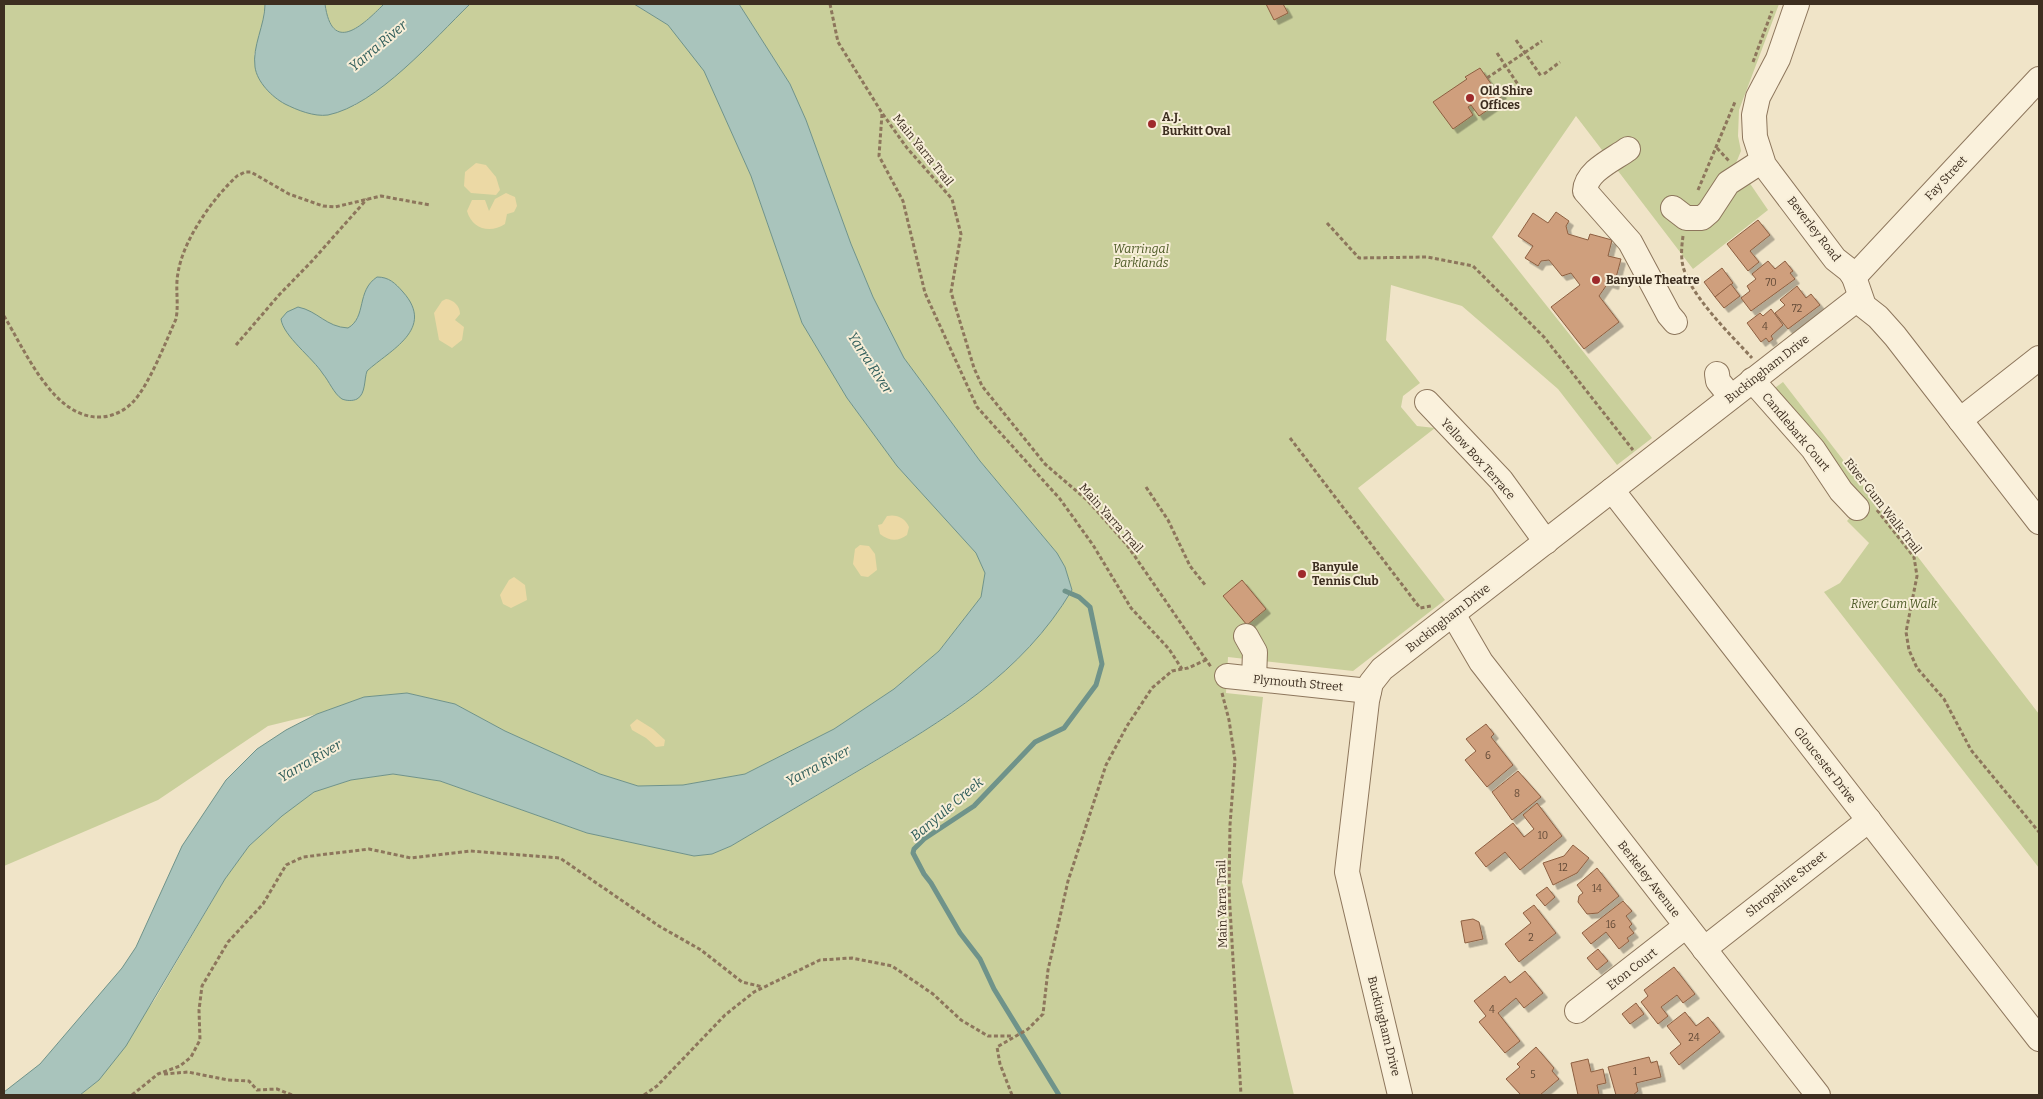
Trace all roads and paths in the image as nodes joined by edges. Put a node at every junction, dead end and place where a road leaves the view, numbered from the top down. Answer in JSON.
{"nodes":[{"id":1,"x":830,"y":4,"type":"edge"},
{"id":2,"x":1797,"y":4,"type":"edge"},
{"id":3,"x":1516,"y":40,"type":"dead end"},
{"id":4,"x":1542,"y":41,"type":"dead end"},
{"id":5,"x":1497,"y":52,"type":"dead end"},
{"id":6,"x":1525,"y":53,"type":"junction"},
{"id":7,"x":1560,"y":62,"type":"dead end"},
{"id":8,"x":1506,"y":66,"type":"junction"},
{"id":9,"x":1487,"y":78,"type":"dead end"},
{"id":10,"x":2039,"y":79,"type":"edge"},
{"id":11,"x":1521,"y":89,"type":"dead end"},
{"id":12,"x":882,"y":113,"type":"junction"},
{"id":13,"x":1717,"y":148,"type":"dead end"},
{"id":14,"x":1628,"y":149,"type":"dead end"},
{"id":15,"x":1762,"y":160,"type":"junction"},
{"id":16,"x":1735,"y":167,"type":"dead end"},
{"id":17,"x":368,"y":198,"type":"junction"},
{"id":18,"x":430,"y":205,"type":"dead end"},
{"id":19,"x":1673,"y":208,"type":"dead end"},
{"id":20,"x":1327,"y":223,"type":"dead end"},
{"id":21,"x":1857,"y":287,"type":"junction"},
{"id":22,"x":4,"y":316,"type":"edge"},
{"id":23,"x":1675,"y":322,"type":"dead end"},
{"id":24,"x":236,"y":345,"type":"dead end"},
{"id":25,"x":2039,"y":358,"type":"edge"},
{"id":26,"x":1717,"y":374,"type":"dead end"},
{"id":27,"x":1752,"y":380,"type":"junction"},
{"id":28,"x":1731,"y":397,"type":"junction"},
{"id":29,"x":1427,"y":402,"type":"dead end"},
{"id":30,"x":1960,"y":420,"type":"junction"},
{"id":31,"x":1290,"y":438,"type":"dead end"},
{"id":32,"x":1627,"y":442,"type":"dead end"},
{"id":33,"x":1146,"y":487,"type":"dead end"},
{"id":34,"x":1612,"y":490,"type":"junction"},
{"id":35,"x":1865,"y":506,"type":"joint"},
{"id":36,"x":2039,"y":522,"type":"edge"},
{"id":37,"x":1546,"y":542,"type":"junction"},
{"id":38,"x":1206,"y":586,"type":"dead end"},
{"id":39,"x":1443,"y":616,"type":"junction"},
{"id":40,"x":1246,"y":636,"type":"dead end"},
{"id":41,"x":1206,"y":660,"type":"junction"},
{"id":42,"x":1182,"y":669,"type":"junction"},
{"id":43,"x":1221,"y":678,"type":"junction"},
{"id":44,"x":1254,"y":679,"type":"junction"},
{"id":45,"x":1368,"y":691,"type":"junction"},
{"id":46,"x":1869,"y":820,"type":"junction"},
{"id":47,"x":2039,"y":832,"type":"edge"},
{"id":48,"x":1686,"y":926,"type":"junction"},
{"id":49,"x":1704,"y":949,"type":"junction"},
{"id":50,"x":763,"y":987,"type":"junction"},
{"id":51,"x":1577,"y":1011,"type":"dead end"},
{"id":52,"x":1014,"y":1036,"type":"junction"},
{"id":53,"x":2039,"y":1039,"type":"edge"},
{"id":54,"x":158,"y":1074,"type":"junction"},
{"id":55,"x":1814,"y":1094,"type":"edge"},
{"id":56,"x":132,"y":1095,"type":"edge"},
{"id":57,"x":292,"y":1095,"type":"edge"},
{"id":58,"x":644,"y":1095,"type":"edge"},
{"id":59,"x":1012,"y":1095,"type":"edge"},
{"id":60,"x":1241,"y":1095,"type":"edge"},
{"id":61,"x":1400,"y":1095,"type":"edge"}],
"edges":[{"from":1,"to":12,"type":"path","name":"Main Yarra Trail"},
{"from":2,"to":15,"type":"street","name":"Beverley Road"},
{"from":3,"to":6,"type":"path"},
{"from":4,"to":6,"type":"path"},
{"from":5,"to":8,"type":"path"},
{"from":6,"to":7,"type":"path"},
{"from":6,"to":8,"type":"path"},
{"from":8,"to":9,"type":"path"},
{"from":8,"to":11,"type":"path"},
{"from":10,"to":21,"type":"street","name":"Fay Street"},
{"from":12,"to":41,"type":"path","name":"Main Yarra Trail"},
{"from":12,"to":42,"type":"path"},
{"from":13,"to":16,"type":"path"},
{"from":14,"to":23,"type":"street"},
{"from":15,"to":19,"type":"street"},
{"from":15,"to":21,"type":"street","name":"Beverley Road"},
{"from":17,"to":18,"type":"path"},
{"from":17,"to":22,"type":"path"},
{"from":17,"to":24,"type":"path"},
{"from":20,"to":32,"type":"path"},
{"from":21,"to":27,"type":"street","name":"Buckingham Drive"},
{"from":21,"to":30,"type":"street","name":"Beverley Road"},
{"from":25,"to":30,"type":"street"},
{"from":26,"to":28,"type":"street"},
{"from":27,"to":28,"type":"street","name":"Buckingham Drive"},
{"from":27,"to":35,"type":"street","name":"Candlebark Court"},
{"from":28,"to":34,"type":"street","name":"Buckingham Drive"},
{"from":29,"to":37,"type":"street","name":"Yellow Box Terrace"},
{"from":30,"to":36,"type":"street","name":"Beverley Road"},
{"from":31,"to":39,"type":"path"},
{"from":33,"to":38,"type":"path"},
{"from":34,"to":37,"type":"street","name":"Buckingham Drive"},
{"from":34,"to":46,"type":"street","name":"Gloucester Drive"},
{"from":35,"to":47,"type":"path","name":"River Gum Walk Trail"},
{"from":37,"to":39,"type":"street","name":"Buckingham Drive"},
{"from":39,"to":45,"type":"street","name":"Buckingham Drive"},
{"from":39,"to":48,"type":"street","name":"Berkeley Avenue"},
{"from":40,"to":44,"type":"street"},
{"from":41,"to":42,"type":"path"},
{"from":41,"to":43,"type":"path","name":"Main Yarra Trail"},
{"from":42,"to":52,"type":"path"},
{"from":43,"to":44,"type":"street","name":"Plymouth Street"},
{"from":43,"to":60,"type":"path","name":"Main Yarra Trail"},
{"from":44,"to":45,"type":"street","name":"Plymouth Street"},
{"from":45,"to":61,"type":"street","name":"Buckingham Drive"},
{"from":46,"to":49,"type":"street","name":"Shropshire Street"},
{"from":46,"to":53,"type":"street","name":"Gloucester Drive"},
{"from":48,"to":49,"type":"street","name":"Berkeley Avenue"},
{"from":48,"to":51,"type":"street","name":"Eton Court"},
{"from":49,"to":55,"type":"street","name":"Berkeley Avenue"},
{"from":50,"to":52,"type":"path"},
{"from":50,"to":54,"type":"path"},
{"from":50,"to":58,"type":"path"},
{"from":52,"to":59,"type":"path"},
{"from":54,"to":56,"type":"path"},
{"from":54,"to":57,"type":"path"}]}
